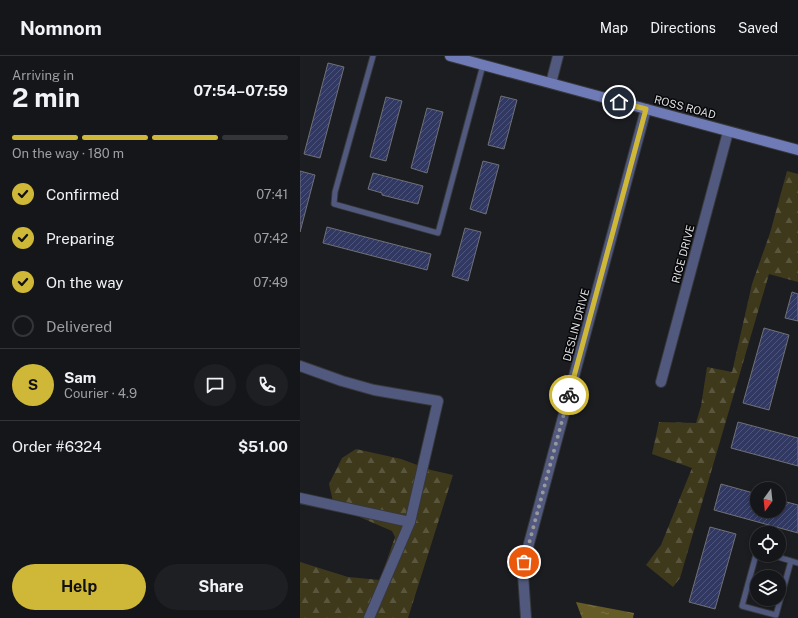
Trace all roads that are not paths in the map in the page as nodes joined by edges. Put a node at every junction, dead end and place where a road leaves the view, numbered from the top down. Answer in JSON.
{"nodes":[{"id":1,"x":373,"y":56,"type":"edge"},
{"id":2,"x":450,"y":56,"type":"edge"},
{"id":3,"x":558,"y":56,"type":"edge"},
{"id":4,"x":483,"y":65,"type":"junction"},
{"id":5,"x":551,"y":83,"type":"junction"},
{"id":6,"x":646,"y":109,"type":"junction"},
{"id":7,"x":728,"y":132,"type":"junction"},
{"id":8,"x":798,"y":150,"type":"edge"},
{"id":9,"x":300,"y":366,"type":"edge"},
{"id":10,"x":662,"y":382,"type":"dead end"},
{"id":11,"x":300,"y":498,"type":"edge"},
{"id":12,"x":410,"y":522,"type":"junction"},
{"id":13,"x":786,"y":560,"type":"edge"},
{"id":14,"x":791,"y":561,"type":"junction"},
{"id":15,"x":754,"y":562,"type":"edge"},
{"id":16,"x":798,"y":563,"type":"edge"},
{"id":17,"x":369,"y":618,"type":"edge"},
{"id":18,"x":526,"y":618,"type":"edge"}],
"edges":[{"from":1,"to":4,"type":"lane"},
{"from":2,"to":4,"type":"street","name":"ROSS ROAD"},
{"from":3,"to":5,"type":"street"},
{"from":4,"to":5,"type":"street","name":"ROSS ROAD"},
{"from":5,"to":6,"type":"street","name":"ROSS ROAD"},
{"from":6,"to":7,"type":"street","name":"ROSS ROAD"},
{"from":6,"to":18,"type":"street","name":"DESLIN DRIVE"},
{"from":7,"to":8,"type":"street","name":"ROSS ROAD"},
{"from":7,"to":10,"type":"street","name":"RICE DRIVE"},
{"from":9,"to":12,"type":"street"},
{"from":11,"to":12,"type":"street"},
{"from":12,"to":17,"type":"street"},
{"from":13,"to":14,"type":"lane"},
{"from":14,"to":15,"type":"lane"},
{"from":14,"to":16,"type":"lane"}]}
